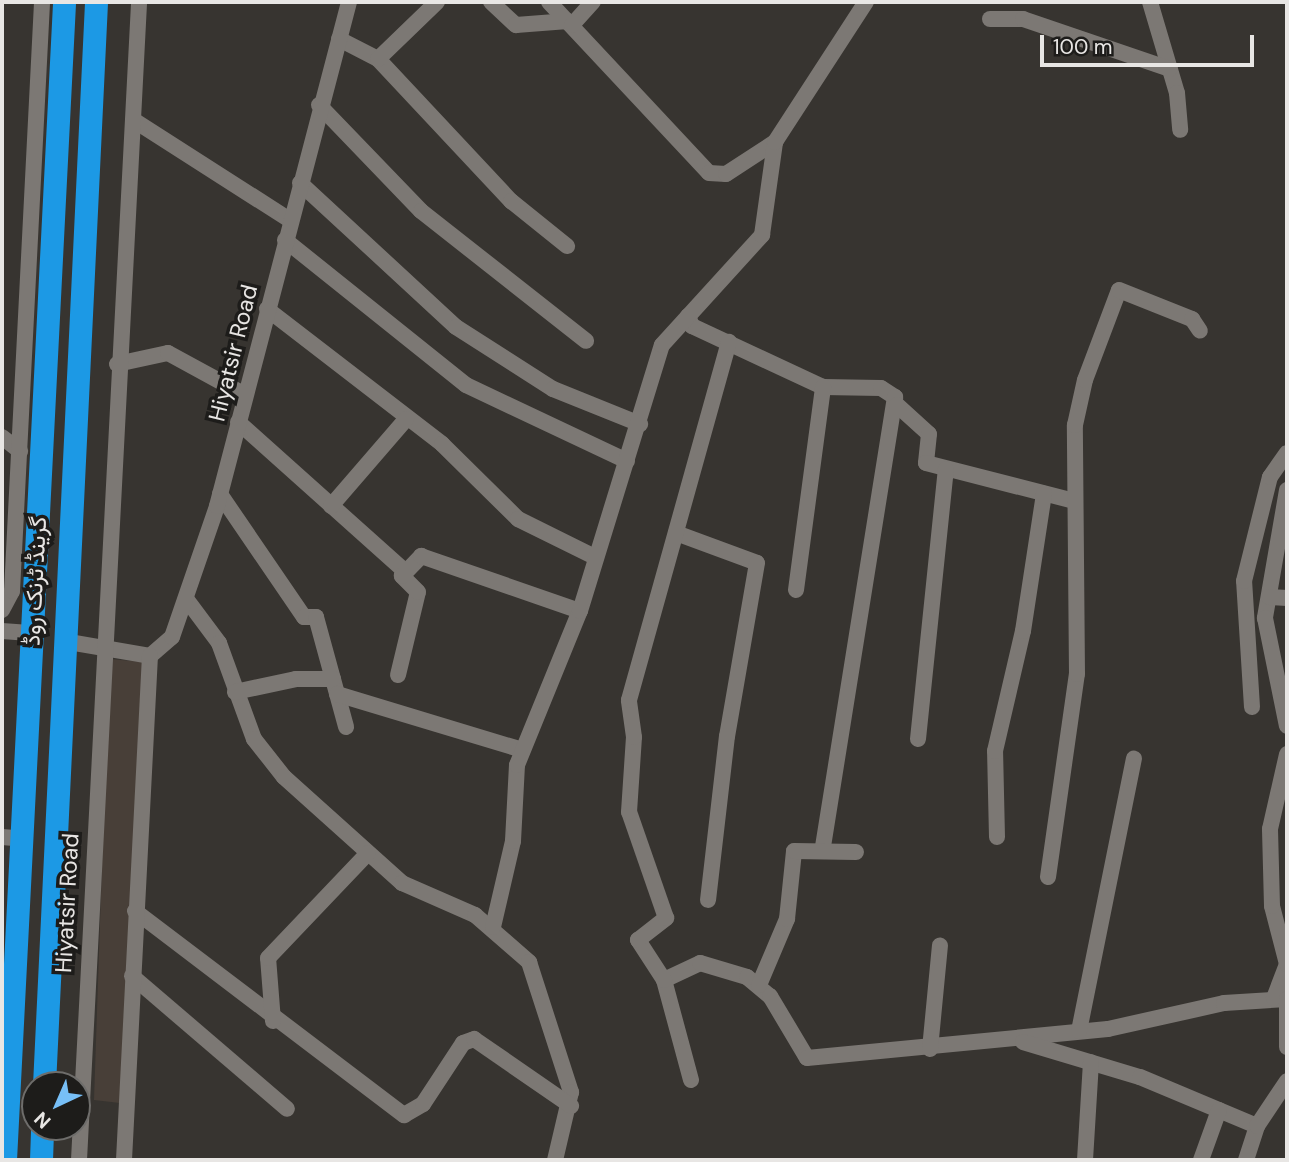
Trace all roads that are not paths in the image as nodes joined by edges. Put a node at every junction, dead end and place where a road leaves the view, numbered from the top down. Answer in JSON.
{"nodes":[{"id":1,"x":42,"y":2,"type":"edge"},
{"id":2,"x":64,"y":2,"type":"edge"},
{"id":3,"x":96,"y":2,"type":"edge"},
{"id":4,"x":139,"y":2,"type":"edge"},
{"id":5,"x":348,"y":2,"type":"edge"},
{"id":6,"x":437,"y":2,"type":"edge"},
{"id":7,"x":491,"y":2,"type":"edge"},
{"id":8,"x":549,"y":2,"type":"edge"},
{"id":9,"x":593,"y":2,"type":"edge"},
{"id":10,"x":866,"y":2,"type":"edge"},
{"id":11,"x":1155,"y":3,"type":"edge"},
{"id":12,"x":990,"y":19,"type":"dead end"},
{"id":13,"x":570,"y":23,"type":"junction"},
{"id":14,"x":339,"y":39,"type":"junction"},
{"id":15,"x":379,"y":59,"type":"junction"},
{"id":16,"x":1170,"y":69,"type":"junction"},
{"id":17,"x":320,"y":105,"type":"junction"},
{"id":18,"x":135,"y":121,"type":"junction"},
{"id":19,"x":1180,"y":130,"type":"dead end"},
{"id":20,"x":775,"y":142,"type":"junction"},
{"id":21,"x":300,"y":183,"type":"junction"},
{"id":22,"x":290,"y":220,"type":"junction"},
{"id":23,"x":285,"y":240,"type":"junction"},
{"id":24,"x":567,"y":246,"type":"dead end"},
{"id":25,"x":267,"y":309,"type":"junction"},
{"id":26,"x":688,"y":316,"type":"junction"},
{"id":27,"x":1200,"y":331,"type":"dead end"},
{"id":28,"x":586,"y":341,"type":"dead end"},
{"id":29,"x":729,"y":342,"type":"junction"},
{"id":30,"x":117,"y":364,"type":"junction"},
{"id":31,"x":823,"y":387,"type":"junction"},
{"id":32,"x":246,"y":395,"type":"junction"},
{"id":33,"x":897,"y":405,"type":"junction"},
{"id":34,"x":406,"y":419,"type":"junction"},
{"id":35,"x":238,"y":422,"type":"junction"},
{"id":36,"x":640,"y":425,"type":"junction"},
{"id":37,"x":2,"y":437,"type":"edge"},
{"id":38,"x":20,"y":452,"type":"junction"},
{"id":39,"x":1287,"y":453,"type":"edge"},
{"id":40,"x":627,"y":461,"type":"junction"},
{"id":41,"x":946,"y":469,"type":"junction"},
{"id":42,"x":1287,"y":490,"type":"edge"},
{"id":43,"x":220,"y":494,"type":"junction"},
{"id":44,"x":1044,"y":494,"type":"junction"},
{"id":45,"x":1074,"y":501,"type":"junction"},
{"id":46,"x":331,"y":506,"type":"junction"},
{"id":47,"x":676,"y":533,"type":"junction"},
{"id":48,"x":595,"y":557,"type":"junction"},
{"id":49,"x":406,"y":572,"type":"junction"},
{"id":50,"x":796,"y":590,"type":"dead end"},
{"id":51,"x":1269,"y":597,"type":"junction"},
{"id":52,"x":1287,"y":598,"type":"edge"},
{"id":53,"x":187,"y":600,"type":"junction"},
{"id":54,"x":2,"y":610,"type":"edge"},
{"id":55,"x":580,"y":611,"type":"junction"},
{"id":56,"x":1255,"y":619,"type":"junction"},
{"id":57,"x":2,"y":631,"type":"edge"},
{"id":58,"x":33,"y":633,"type":"junction"},
{"id":59,"x":63,"y":641,"type":"junction"},
{"id":60,"x":102,"y":647,"type":"junction"},
{"id":61,"x":150,"y":656,"type":"junction"},
{"id":62,"x":398,"y":675,"type":"dead end"},
{"id":63,"x":335,"y":686,"type":"junction"},
{"id":64,"x":235,"y":692,"type":"junction"},
{"id":65,"x":1252,"y":707,"type":"dead end"},
{"id":66,"x":1287,"y":726,"type":"edge"},
{"id":67,"x":346,"y":727,"type":"dead end"},
{"id":68,"x":918,"y":739,"type":"dead end"},
{"id":69,"x":522,"y":750,"type":"junction"},
{"id":70,"x":1135,"y":758,"type":"dead end"},
{"id":71,"x":1286,"y":761,"type":"edge"},
{"id":72,"x":996,"y":837,"type":"dead end"},
{"id":73,"x":12,"y":838,"type":"edge"},
{"id":74,"x":823,"y":848,"type":"junction"},
{"id":75,"x":856,"y":852,"type":"dead end"},
{"id":76,"x":368,"y":853,"type":"junction"},
{"id":77,"x":1287,"y":857,"type":"edge"},
{"id":78,"x":1271,"y":860,"type":"junction"},
{"id":79,"x":1048,"y":877,"type":"dead end"},
{"id":80,"x":708,"y":900,"type":"dead end"},
{"id":81,"x":135,"y":911,"type":"junction"},
{"id":82,"x":493,"y":927,"type":"junction"},
{"id":83,"x":940,"y":945,"type":"dead end"},
{"id":84,"x":1287,"y":964,"type":"edge"},
{"id":85,"x":132,"y":976,"type":"junction"},
{"id":86,"x":664,"y":980,"type":"junction"},
{"id":87,"x":759,"y":985,"type":"junction"},
{"id":88,"x":1281,"y":996,"type":"edge"},
{"id":89,"x":273,"y":1021,"type":"junction"},
{"id":90,"x":1079,"y":1031,"type":"junction"},
{"id":91,"x":1016,"y":1040,"type":"junction"},
{"id":92,"x":1287,"y":1047,"type":"edge"},
{"id":93,"x":930,"y":1049,"type":"junction"},
{"id":94,"x":1091,"y":1062,"type":"junction"},
{"id":95,"x":45,"y":1071,"type":"edge"},
{"id":96,"x":691,"y":1080,"type":"dead end"},
{"id":97,"x":1287,"y":1081,"type":"edge"},
{"id":98,"x":571,"y":1106,"type":"junction"},
{"id":99,"x":287,"y":1109,"type":"dead end"},
{"id":100,"x":1219,"y":1110,"type":"junction"},
{"id":101,"x":1257,"y":1126,"type":"junction"},
{"id":102,"x":42,"y":1141,"type":"edge"},
{"id":103,"x":5,"y":1160,"type":"edge"},
{"id":104,"x":41,"y":1160,"type":"edge"},
{"id":105,"x":79,"y":1160,"type":"edge"},
{"id":106,"x":124,"y":1160,"type":"edge"},
{"id":107,"x":555,"y":1160,"type":"edge"},
{"id":108,"x":1085,"y":1160,"type":"edge"},
{"id":109,"x":1201,"y":1160,"type":"edge"},
{"id":110,"x":1246,"y":1160,"type":"edge"}],
"edges":[{"from":1,"to":38,"type":"street"},
{"from":2,"to":58,"type":"highway","name":"گرینڈ ٹرنک روڈ"},
{"from":3,"to":59,"type":"highway","name":"گرینڈ ٹرنک روڈ"},
{"from":4,"to":18,"type":"street","name":"Hiyatsir Road"},
{"from":5,"to":14,"type":"street","name":"Hiyatsir Road"},
{"from":6,"to":15,"type":"street"},
{"from":7,"to":13,"type":"street"},
{"from":8,"to":13,"type":"street"},
{"from":9,"to":13,"type":"street"},
{"from":10,"to":20,"type":"street"},
{"from":11,"to":16,"type":"street"},
{"from":12,"to":16,"type":"street"},
{"from":13,"to":20,"type":"street"},
{"from":14,"to":15,"type":"street"},
{"from":14,"to":17,"type":"street","name":"Hiyatsir Road"},
{"from":15,"to":24,"type":"street"},
{"from":16,"to":19,"type":"street"},
{"from":17,"to":21,"type":"street","name":"Hiyatsir Road"},
{"from":17,"to":28,"type":"street"},
{"from":18,"to":22,"type":"street"},
{"from":18,"to":30,"type":"street","name":"Hiyatsir Road"},
{"from":20,"to":26,"type":"street"},
{"from":21,"to":22,"type":"street","name":"Hiyatsir Road"},
{"from":21,"to":36,"type":"street"},
{"from":22,"to":23,"type":"street","name":"Hiyatsir Road"},
{"from":23,"to":25,"type":"street","name":"Hiyatsir Road"},
{"from":23,"to":40,"type":"street"},
{"from":25,"to":32,"type":"street","name":"Hiyatsir Road"},
{"from":25,"to":34,"type":"street"},
{"from":26,"to":29,"type":"street"},
{"from":26,"to":36,"type":"street"},
{"from":27,"to":45,"type":"street"},
{"from":29,"to":31,"type":"street"},
{"from":29,"to":47,"type":"street"},
{"from":30,"to":32,"type":"street"},
{"from":30,"to":60,"type":"street","name":"Hiyatsir Road"},
{"from":31,"to":33,"type":"street"},
{"from":31,"to":50,"type":"street"},
{"from":32,"to":35,"type":"street","name":"Hiyatsir Road"},
{"from":33,"to":41,"type":"street"},
{"from":33,"to":74,"type":"street"},
{"from":34,"to":46,"type":"street"},
{"from":34,"to":48,"type":"street"},
{"from":35,"to":43,"type":"street","name":"Hiyatsir Road"},
{"from":35,"to":46,"type":"street"},
{"from":36,"to":40,"type":"street"},
{"from":37,"to":38,"type":"street"},
{"from":38,"to":54,"type":"street"},
{"from":39,"to":56,"type":"street"},
{"from":40,"to":48,"type":"street"},
{"from":41,"to":44,"type":"street"},
{"from":41,"to":68,"type":"street"},
{"from":42,"to":51,"type":"street"},
{"from":43,"to":53,"type":"street","name":"Hiyatsir Road"},
{"from":43,"to":63,"type":"street"},
{"from":44,"to":45,"type":"street"},
{"from":44,"to":72,"type":"street"},
{"from":45,"to":79,"type":"street"},
{"from":46,"to":49,"type":"street"},
{"from":47,"to":80,"type":"street"},
{"from":47,"to":86,"type":"street"},
{"from":48,"to":55,"type":"street"},
{"from":49,"to":55,"type":"street"},
{"from":49,"to":62,"type":"street"},
{"from":51,"to":52,"type":"street"},
{"from":51,"to":56,"type":"street"},
{"from":53,"to":61,"type":"street","name":"Hiyatsir Road"},
{"from":53,"to":64,"type":"street"},
{"from":55,"to":69,"type":"street"},
{"from":56,"to":65,"type":"street"},
{"from":56,"to":66,"type":"street"},
{"from":57,"to":58,"type":"street"},
{"from":58,"to":73,"type":"highway","name":"گرینڈ ٹرنک روڈ"},
{"from":59,"to":60,"type":"street"},
{"from":59,"to":95,"type":"highway","name":"گرینڈ ٹرنک روڈ"},
{"from":60,"to":61,"type":"street"},
{"from":60,"to":105,"type":"street","name":"Hiyatsir Road"},
{"from":61,"to":81,"type":"street"},
{"from":63,"to":64,"type":"street"},
{"from":63,"to":67,"type":"street"},
{"from":63,"to":69,"type":"street"},
{"from":64,"to":76,"type":"street"},
{"from":69,"to":82,"type":"street"},
{"from":70,"to":90,"type":"street"},
{"from":71,"to":78,"type":"street"},
{"from":73,"to":103,"type":"highway","name":"گرینڈ ٹرنک روڈ"},
{"from":74,"to":75,"type":"street"},
{"from":74,"to":87,"type":"street"},
{"from":76,"to":82,"type":"street"},
{"from":76,"to":89,"type":"street"},
{"from":77,"to":78,"type":"street"},
{"from":78,"to":84,"type":"street"},
{"from":81,"to":85,"type":"street"},
{"from":81,"to":89,"type":"street"},
{"from":82,"to":98,"type":"street"},
{"from":83,"to":93,"type":"street"},
{"from":84,"to":88,"type":"street"},
{"from":85,"to":99,"type":"street"},
{"from":85,"to":106,"type":"street"},
{"from":86,"to":87,"type":"street"},
{"from":86,"to":96,"type":"street"},
{"from":87,"to":93,"type":"street"},
{"from":88,"to":90,"type":"street"},
{"from":88,"to":92,"type":"street"},
{"from":89,"to":98,"type":"street"},
{"from":90,"to":91,"type":"street"},
{"from":91,"to":93,"type":"street"},
{"from":91,"to":94,"type":"street"},
{"from":94,"to":100,"type":"street"},
{"from":94,"to":108,"type":"street"},
{"from":97,"to":101,"type":"street"},
{"from":98,"to":107,"type":"street"},
{"from":100,"to":101,"type":"street"},
{"from":100,"to":109,"type":"street"},
{"from":101,"to":110,"type":"street"},
{"from":102,"to":104,"type":"highway"}]}
